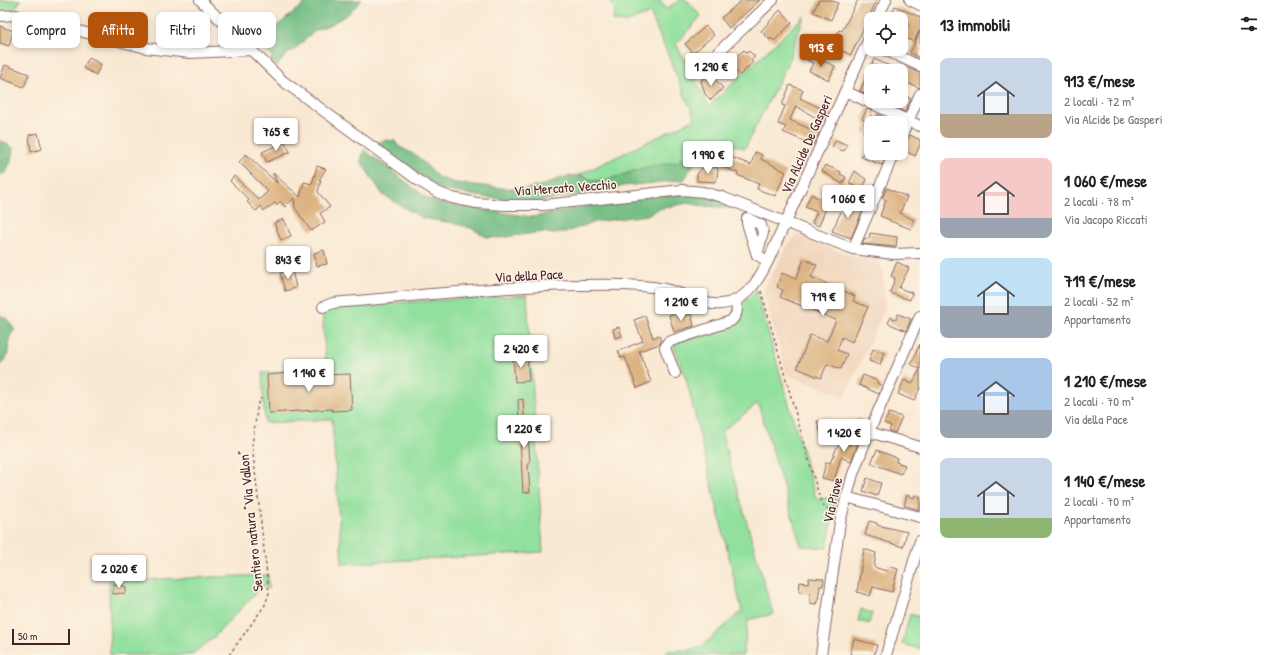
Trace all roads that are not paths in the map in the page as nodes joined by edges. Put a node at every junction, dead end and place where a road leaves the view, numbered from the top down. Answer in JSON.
{"nodes":[{"id":1,"x":200,"y":0,"type":"edge"},
{"id":2,"x":773,"y":0,"type":"edge"},
{"id":3,"x":886,"y":0,"type":"edge"},
{"id":4,"x":910,"y":0,"type":"edge"},
{"id":5,"x":920,"y":5,"type":"edge"},
{"id":6,"x":880,"y":12,"type":"edge"},
{"id":7,"x":0,"y":16,"type":"edge"},
{"id":8,"x":251,"y":50,"type":"junction"},
{"id":9,"x":864,"y":52,"type":"edge"},
{"id":10,"x":898,"y":56,"type":"edge"},
{"id":11,"x":712,"y":57,"type":"dead end"},
{"id":12,"x":920,"y":66,"type":"edge"},
{"id":13,"x":844,"y":91,"type":"junction"},
{"id":14,"x":920,"y":94,"type":"edge"},
{"id":15,"x":897,"y":116,"type":"edge"},
{"id":16,"x":908,"y":121,"type":"joint"},
{"id":17,"x":920,"y":126,"type":"edge"},
{"id":18,"x":891,"y":160,"type":"edge"},
{"id":19,"x":787,"y":222,"type":"junction"},
{"id":20,"x":853,"y":249,"type":"junction"},
{"id":21,"x":920,"y":253,"type":"edge"},
{"id":22,"x":757,"y":255,"type":"dead end"},
{"id":23,"x":768,"y":261,"type":"junction"},
{"id":24,"x":735,"y":300,"type":"junction"},
{"id":25,"x":324,"y":307,"type":"dead end"},
{"id":26,"x":920,"y":316,"type":"edge"},
{"id":27,"x":675,"y":373,"type":"dead end"},
{"id":28,"x":869,"y":432,"type":"junction"},
{"id":29,"x":920,"y":447,"type":"edge"},
{"id":30,"x":846,"y":497,"type":"junction"},
{"id":31,"x":920,"y":517,"type":"edge"},
{"id":32,"x":920,"y":541,"type":"edge"},
{"id":33,"x":821,"y":655,"type":"edge"},
{"id":34,"x":886,"y":655,"type":"edge"}],
"edges":[{"from":1,"to":8,"type":"street","name":"Via Mercato Vecchio"},
{"from":2,"to":11,"type":"street"},
{"from":3,"to":6,"type":"street"},
{"from":4,"to":5,"type":"street"},
{"from":7,"to":8,"type":"street"},
{"from":8,"to":19,"type":"street","name":"Via Mercato Vecchio"},
{"from":9,"to":13,"type":"street","name":"Via Alcide De Gasperi"},
{"from":10,"to":12,"type":"street"},
{"from":13,"to":15,"type":"street"},
{"from":13,"to":19,"type":"street","name":"Via Alcide De Gasperi"},
{"from":14,"to":16,"type":"street"},
{"from":16,"to":17,"type":"street"},
{"from":18,"to":20,"type":"street"},
{"from":19,"to":20,"type":"street","name":"Via Mercato Vecchio"},
{"from":19,"to":23,"type":"street","name":"Via della Pace"},
{"from":20,"to":21,"type":"street","name":"Via Mercato Vecchio"},
{"from":22,"to":23,"type":"street"},
{"from":23,"to":24,"type":"street","name":"Via della Pace"},
{"from":24,"to":25,"type":"street","name":"Via della Pace"},
{"from":24,"to":27,"type":"street"},
{"from":26,"to":28,"type":"street","name":"Via Piave"},
{"from":28,"to":29,"type":"street"},
{"from":28,"to":30,"type":"street","name":"Via Piave"},
{"from":30,"to":31,"type":"street"},
{"from":30,"to":33,"type":"street","name":"Via Piave"},
{"from":32,"to":34,"type":"street"}]}
